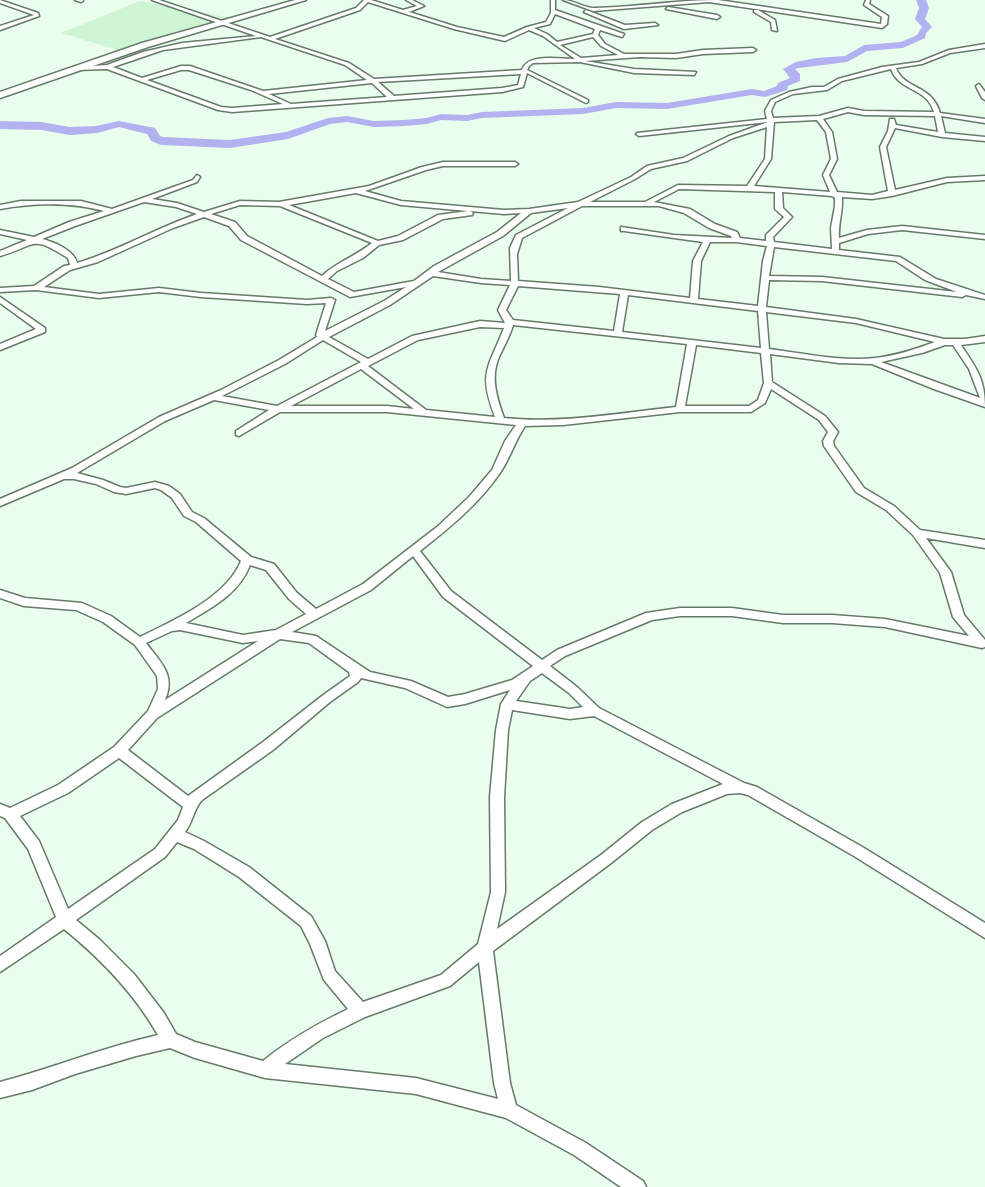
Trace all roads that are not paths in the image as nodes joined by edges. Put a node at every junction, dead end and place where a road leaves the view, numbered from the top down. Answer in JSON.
{"nodes":[{"id":1,"x":0,"y":0,"type":"edge"},
{"id":2,"x":154,"y":0,"type":"edge"},
{"id":3,"x":303,"y":0,"type":"edge"},
{"id":4,"x":366,"y":0,"type":"edge"},
{"id":5,"x":408,"y":0,"type":"edge"},
{"id":6,"x":553,"y":0,"type":"edge"},
{"id":7,"x":565,"y":0,"type":"edge"},
{"id":8,"x":642,"y":0,"type":"edge"},
{"id":9,"x":708,"y":0,"type":"edge"},
{"id":10,"x":712,"y":0,"type":"edge"},
{"id":11,"x":868,"y":0,"type":"edge"},
{"id":12,"x":686,"y":1,"type":"edge"},
{"id":13,"x":650,"y":4,"type":"junction"},
{"id":14,"x":657,"y":4,"type":"junction"},
{"id":15,"x":750,"y":7,"type":"junction"},
{"id":16,"x":553,"y":10,"type":"junction"},
{"id":17,"x":593,"y":10,"type":"junction"},
{"id":18,"x":674,"y":10,"type":"junction"},
{"id":19,"x":586,"y":11,"type":"junction"},
{"id":20,"x":402,"y":12,"type":"junction"},
{"id":21,"x":565,"y":15,"type":"junction"},
{"id":22,"x":664,"y":16,"type":"dead end"},
{"id":23,"x":718,"y":17,"type":"dead end"},
{"id":24,"x":548,"y":22,"type":"junction"},
{"id":25,"x":226,"y":23,"type":"junction"},
{"id":26,"x":657,"y":25,"type":"dead end"},
{"id":27,"x":0,"y":28,"type":"edge"},
{"id":28,"x":529,"y":28,"type":"junction"},
{"id":29,"x":598,"y":28,"type":"junction"},
{"id":30,"x":775,"y":30,"type":"dead end"},
{"id":31,"x":545,"y":35,"type":"junction"},
{"id":32,"x":595,"y":35,"type":"junction"},
{"id":33,"x":622,"y":35,"type":"dead end"},
{"id":34,"x":269,"y":37,"type":"junction"},
{"id":35,"x":556,"y":44,"type":"junction"},
{"id":36,"x":985,"y":46,"type":"edge"},
{"id":37,"x":753,"y":50,"type":"dead end"},
{"id":38,"x":624,"y":56,"type":"junction"},
{"id":39,"x":578,"y":60,"type":"junction"},
{"id":40,"x":108,"y":67,"type":"junction"},
{"id":41,"x":893,"y":67,"type":"junction"},
{"id":42,"x":76,"y":69,"type":"junction"},
{"id":43,"x":524,"y":71,"type":"junction"},
{"id":44,"x":694,"y":73,"type":"dead end"},
{"id":45,"x":144,"y":79,"type":"junction"},
{"id":46,"x":372,"y":81,"type":"junction"},
{"id":47,"x":979,"y":86,"type":"dead end"},
{"id":48,"x":261,"y":92,"type":"junction"},
{"id":49,"x":0,"y":95,"type":"edge"},
{"id":50,"x":392,"y":98,"type":"junction"},
{"id":51,"x":985,"y":98,"type":"edge"},
{"id":52,"x":586,"y":101,"type":"dead end"},
{"id":53,"x":289,"y":105,"type":"junction"},
{"id":54,"x":890,"y":113,"type":"junction"},
{"id":55,"x":938,"y":114,"type":"junction"},
{"id":56,"x":819,"y":118,"type":"junction"},
{"id":57,"x":985,"y":121,"type":"edge"},
{"id":58,"x":771,"y":122,"type":"junction"},
{"id":59,"x":893,"y":126,"type":"junction"},
{"id":60,"x":640,"y":134,"type":"dead end"},
{"id":61,"x":942,"y":135,"type":"junction"},
{"id":62,"x":985,"y":140,"type":"edge"},
{"id":63,"x":515,"y":164,"type":"dead end"},
{"id":64,"x":197,"y":178,"type":"dead end"},
{"id":65,"x":985,"y":178,"type":"edge"},
{"id":66,"x":749,"y":188,"type":"junction"},
{"id":67,"x":778,"y":189,"type":"junction"},
{"id":68,"x":356,"y":192,"type":"junction"},
{"id":69,"x":892,"y":194,"type":"junction"},
{"id":70,"x":837,"y":196,"type":"junction"},
{"id":71,"x":144,"y":200,"type":"junction"},
{"id":72,"x":648,"y":202,"type":"junction"},
{"id":73,"x":279,"y":204,"type":"junction"},
{"id":74,"x":581,"y":204,"type":"junction"},
{"id":75,"x":0,"y":207,"type":"edge"},
{"id":76,"x":477,"y":210,"type":"junction"},
{"id":77,"x":113,"y":211,"type":"junction"},
{"id":78,"x":529,"y":211,"type":"junction"},
{"id":79,"x":204,"y":215,"type":"junction"},
{"id":80,"x":624,"y":229,"type":"dead end"},
{"id":81,"x":0,"y":232,"type":"edge"},
{"id":82,"x":985,"y":237,"type":"edge"},
{"id":83,"x":35,"y":239,"type":"junction"},
{"id":84,"x":708,"y":240,"type":"junction"},
{"id":85,"x":736,"y":240,"type":"junction"},
{"id":86,"x":836,"y":241,"type":"junction"},
{"id":87,"x":377,"y":243,"type":"junction"},
{"id":88,"x":770,"y":245,"type":"junction"},
{"id":89,"x":836,"y":253,"type":"junction"},
{"id":90,"x":0,"y":254,"type":"edge"},
{"id":91,"x":74,"y":266,"type":"junction"},
{"id":92,"x":432,"y":273,"type":"junction"},
{"id":93,"x":765,"y":278,"type":"junction"},
{"id":94,"x":323,"y":279,"type":"junction"},
{"id":95,"x":416,"y":283,"type":"junction"},
{"id":96,"x":514,"y":284,"type":"junction"},
{"id":97,"x":36,"y":288,"type":"junction"},
{"id":98,"x":0,"y":290,"type":"edge"},
{"id":99,"x":624,"y":293,"type":"junction"},
{"id":100,"x":353,"y":295,"type":"junction"},
{"id":101,"x":981,"y":297,"type":"edge"},
{"id":102,"x":0,"y":299,"type":"edge"},
{"id":103,"x":331,"y":300,"type":"junction"},
{"id":104,"x":694,"y":302,"type":"junction"},
{"id":105,"x":762,"y":310,"type":"junction"},
{"id":106,"x":510,"y":324,"type":"junction"},
{"id":107,"x":618,"y":333,"type":"junction"},
{"id":108,"x":324,"y":338,"type":"junction"},
{"id":109,"x":985,"y":339,"type":"edge"},
{"id":110,"x":692,"y":342,"type":"junction"},
{"id":111,"x":944,"y":342,"type":"junction"},
{"id":112,"x":956,"y":343,"type":"junction"},
{"id":113,"x":0,"y":347,"type":"edge"},
{"id":114,"x":765,"y":351,"type":"junction"},
{"id":115,"x":874,"y":361,"type":"junction"},
{"id":116,"x":364,"y":364,"type":"junction"},
{"id":117,"x":768,"y":383,"type":"junction"},
{"id":118,"x":213,"y":397,"type":"junction"},
{"id":119,"x":985,"y":402,"type":"edge"},
{"id":120,"x":279,"y":409,"type":"junction"},
{"id":121,"x":680,"y":409,"type":"junction"},
{"id":122,"x":424,"y":413,"type":"junction"},
{"id":123,"x":501,"y":422,"type":"junction"},
{"id":124,"x":522,"y":423,"type":"junction"},
{"id":125,"x":239,"y":433,"type":"dead end"},
{"id":126,"x":63,"y":476,"type":"junction"},
{"id":127,"x":0,"y":503,"type":"edge"},
{"id":128,"x":917,"y":533,"type":"junction"},
{"id":129,"x":985,"y":544,"type":"edge"},
{"id":130,"x":415,"y":551,"type":"junction"},
{"id":131,"x":247,"y":560,"type":"junction"},
{"id":132,"x":2,"y":598,"type":"edge"},
{"id":133,"x":315,"y":615,"type":"junction"},
{"id":134,"x":170,"y":627,"type":"junction"},
{"id":135,"x":278,"y":634,"type":"junction"},
{"id":136,"x":139,"y":642,"type":"junction"},
{"id":137,"x":983,"y":645,"type":"edge"},
{"id":138,"x":354,"y":669,"type":"junction"},
{"id":139,"x":536,"y":669,"type":"junction"},
{"id":140,"x":507,"y":704,"type":"junction"},
{"id":141,"x":595,"y":710,"type":"junction"},
{"id":142,"x":153,"y":714,"type":"junction"},
{"id":143,"x":118,"y":751,"type":"junction"},
{"id":144,"x":740,"y":787,"type":"junction"},
{"id":145,"x":191,"y":806,"type":"junction"},
{"id":146,"x":5,"y":812,"type":"edge"},
{"id":147,"x":175,"y":834,"type":"junction"},
{"id":148,"x":65,"y":920,"type":"junction"},
{"id":149,"x":985,"y":931,"type":"edge"},
{"id":150,"x":485,"y":948,"type":"junction"},
{"id":151,"x":0,"y":965,"type":"edge"},
{"id":152,"x":361,"y":1011,"type":"junction"},
{"id":153,"x":170,"y":1040,"type":"junction"},
{"id":154,"x":265,"y":1070,"type":"junction"},
{"id":155,"x":0,"y":1090,"type":"edge"},
{"id":156,"x":509,"y":1110,"type":"junction"},
{"id":157,"x":637,"y":1187,"type":"edge"}],
"edges":[{"from":1,"to":27,"type":"street"},
{"from":2,"to":25,"type":"street"},
{"from":3,"to":25,"type":"street"},
{"from":4,"to":20,"type":"street"},
{"from":4,"to":34,"type":"street"},
{"from":5,"to":20,"type":"street"},
{"from":6,"to":16,"type":"street"},
{"from":7,"to":17,"type":"street"},
{"from":8,"to":13,"type":"street"},
{"from":9,"to":10,"type":"street"},
{"from":9,"to":12,"type":"street"},
{"from":9,"to":15,"type":"street"},
{"from":11,"to":15,"type":"street"},
{"from":12,"to":14,"type":"street"},
{"from":13,"to":14,"type":"street"},
{"from":13,"to":17,"type":"street"},
{"from":14,"to":18,"type":"street"},
{"from":15,"to":30,"type":"street"},
{"from":16,"to":21,"type":"street"},
{"from":16,"to":24,"type":"street"},
{"from":17,"to":19,"type":"street"},
{"from":18,"to":22,"type":"street"},
{"from":18,"to":23,"type":"street"},
{"from":19,"to":21,"type":"street"},
{"from":19,"to":26,"type":"street"},
{"from":20,"to":28,"type":"street"},
{"from":21,"to":29,"type":"street"},
{"from":24,"to":28,"type":"street"},
{"from":24,"to":31,"type":"street"},
{"from":25,"to":34,"type":"street"},
{"from":25,"to":42,"type":"street"},
{"from":28,"to":31,"type":"street"},
{"from":29,"to":32,"type":"street"},
{"from":29,"to":33,"type":"street"},
{"from":31,"to":35,"type":"street"},
{"from":32,"to":35,"type":"street"},
{"from":32,"to":38,"type":"street"},
{"from":34,"to":40,"type":"street"},
{"from":34,"to":46,"type":"street"},
{"from":35,"to":39,"type":"street"},
{"from":36,"to":41,"type":"street"},
{"from":37,"to":38,"type":"street"},
{"from":38,"to":39,"type":"street"},
{"from":39,"to":43,"type":"street"},
{"from":39,"to":44,"type":"street"},
{"from":40,"to":42,"type":"street"},
{"from":40,"to":45,"type":"street"},
{"from":41,"to":55,"type":"street"},
{"from":41,"to":58,"type":"street"},
{"from":42,"to":49,"type":"street"},
{"from":43,"to":46,"type":"street"},
{"from":43,"to":50,"type":"street"},
{"from":43,"to":52,"type":"street"},
{"from":45,"to":48,"type":"street"},
{"from":45,"to":53,"type":"street"},
{"from":46,"to":48,"type":"street"},
{"from":46,"to":50,"type":"street"},
{"from":47,"to":51,"type":"street"},
{"from":48,"to":53,"type":"street"},
{"from":50,"to":53,"type":"street"},
{"from":54,"to":55,"type":"street"},
{"from":54,"to":56,"type":"street"},
{"from":54,"to":59,"type":"street"},
{"from":55,"to":57,"type":"street"},
{"from":55,"to":61,"type":"street"},
{"from":56,"to":58,"type":"street"},
{"from":56,"to":70,"type":"street"},
{"from":58,"to":60,"type":"street"},
{"from":58,"to":66,"type":"street"},
{"from":58,"to":74,"type":"street"},
{"from":59,"to":61,"type":"street"},
{"from":59,"to":69,"type":"street"},
{"from":61,"to":62,"type":"street"},
{"from":63,"to":68,"type":"street"},
{"from":64,"to":71,"type":"street"},
{"from":65,"to":69,"type":"street"},
{"from":66,"to":67,"type":"street"},
{"from":66,"to":72,"type":"street"},
{"from":67,"to":70,"type":"street"},
{"from":67,"to":88,"type":"street"},
{"from":68,"to":73,"type":"street"},
{"from":68,"to":76,"type":"street"},
{"from":69,"to":70,"type":"street"},
{"from":70,"to":86,"type":"street"},
{"from":71,"to":77,"type":"street"},
{"from":71,"to":79,"type":"street"},
{"from":72,"to":74,"type":"street"},
{"from":72,"to":85,"type":"street"},
{"from":73,"to":79,"type":"street"},
{"from":73,"to":87,"type":"street"},
{"from":74,"to":78,"type":"street"},
{"from":74,"to":96,"type":"street"},
{"from":75,"to":77,"type":"street"},
{"from":76,"to":78,"type":"street"},
{"from":76,"to":87,"type":"street"},
{"from":77,"to":83,"type":"street"},
{"from":78,"to":92,"type":"street"},
{"from":79,"to":91,"type":"street"},
{"from":79,"to":94,"type":"street"},
{"from":80,"to":84,"type":"street"},
{"from":81,"to":83,"type":"street"},
{"from":82,"to":86,"type":"street"},
{"from":83,"to":90,"type":"street"},
{"from":83,"to":91,"type":"street"},
{"from":84,"to":85,"type":"street"},
{"from":84,"to":104,"type":"street"},
{"from":85,"to":88,"type":"street"},
{"from":86,"to":89,"type":"street"},
{"from":87,"to":94,"type":"street"},
{"from":88,"to":89,"type":"street"},
{"from":88,"to":93,"type":"street"},
{"from":89,"to":101,"type":"street"},
{"from":91,"to":97,"type":"street"},
{"from":92,"to":95,"type":"street"},
{"from":92,"to":96,"type":"street"},
{"from":93,"to":101,"type":"street"},
{"from":93,"to":105,"type":"street"},
{"from":94,"to":100,"type":"street"},
{"from":95,"to":100,"type":"street"},
{"from":95,"to":108,"type":"street"},
{"from":96,"to":99,"type":"street"},
{"from":96,"to":106,"type":"street"},
{"from":97,"to":98,"type":"street"},
{"from":97,"to":103,"type":"street"},
{"from":99,"to":104,"type":"street"},
{"from":99,"to":107,"type":"street"},
{"from":100,"to":103,"type":"street"},
{"from":102,"to":113,"type":"street"},
{"from":103,"to":108,"type":"street"},
{"from":104,"to":105,"type":"street"},
{"from":105,"to":111,"type":"street"},
{"from":105,"to":114,"type":"street"},
{"from":106,"to":107,"type":"street"},
{"from":106,"to":116,"type":"street"},
{"from":106,"to":123,"type":"street"},
{"from":107,"to":110,"type":"street"},
{"from":108,"to":116,"type":"street"},
{"from":108,"to":118,"type":"street"},
{"from":109,"to":112,"type":"street"},
{"from":110,"to":114,"type":"street"},
{"from":110,"to":121,"type":"street"},
{"from":111,"to":112,"type":"street"},
{"from":111,"to":115,"type":"street"},
{"from":112,"to":119,"type":"street"},
{"from":114,"to":115,"type":"street"},
{"from":114,"to":117,"type":"street"},
{"from":115,"to":119,"type":"street"},
{"from":116,"to":120,"type":"street"},
{"from":116,"to":122,"type":"street"},
{"from":117,"to":121,"type":"street"},
{"from":117,"to":128,"type":"street"},
{"from":118,"to":120,"type":"street"},
{"from":118,"to":126,"type":"street"},
{"from":120,"to":122,"type":"street"},
{"from":120,"to":125,"type":"street"},
{"from":121,"to":124,"type":"street"},
{"from":122,"to":123,"type":"street"},
{"from":123,"to":124,"type":"street"},
{"from":124,"to":130,"type":"street"},
{"from":126,"to":127,"type":"street"},
{"from":126,"to":131,"type":"street"},
{"from":128,"to":129,"type":"street"},
{"from":128,"to":137,"type":"street"},
{"from":130,"to":133,"type":"street"},
{"from":130,"to":139,"type":"street"},
{"from":131,"to":133,"type":"street"},
{"from":131,"to":134,"type":"street"},
{"from":132,"to":136,"type":"street"},
{"from":133,"to":135,"type":"street"},
{"from":134,"to":135,"type":"street"},
{"from":134,"to":136,"type":"street"},
{"from":135,"to":138,"type":"street"},
{"from":135,"to":142,"type":"street"},
{"from":136,"to":142,"type":"street"},
{"from":137,"to":139,"type":"street"},
{"from":138,"to":139,"type":"street"},
{"from":138,"to":145,"type":"street"},
{"from":139,"to":140,"type":"street"},
{"from":139,"to":141,"type":"street"},
{"from":140,"to":141,"type":"street"},
{"from":140,"to":150,"type":"street"},
{"from":141,"to":144,"type":"street"},
{"from":142,"to":143,"type":"street"},
{"from":143,"to":145,"type":"street"},
{"from":143,"to":146,"type":"street"},
{"from":144,"to":149,"type":"street"},
{"from":144,"to":150,"type":"street"},
{"from":145,"to":147,"type":"street"},
{"from":146,"to":148,"type":"street"},
{"from":147,"to":148,"type":"street"},
{"from":147,"to":152,"type":"street"},
{"from":148,"to":151,"type":"street"},
{"from":148,"to":153,"type":"street"},
{"from":150,"to":152,"type":"street"},
{"from":150,"to":156,"type":"street"},
{"from":152,"to":154,"type":"street"},
{"from":153,"to":154,"type":"street"},
{"from":153,"to":155,"type":"street"},
{"from":154,"to":156,"type":"street"},
{"from":156,"to":157,"type":"street"}]}
